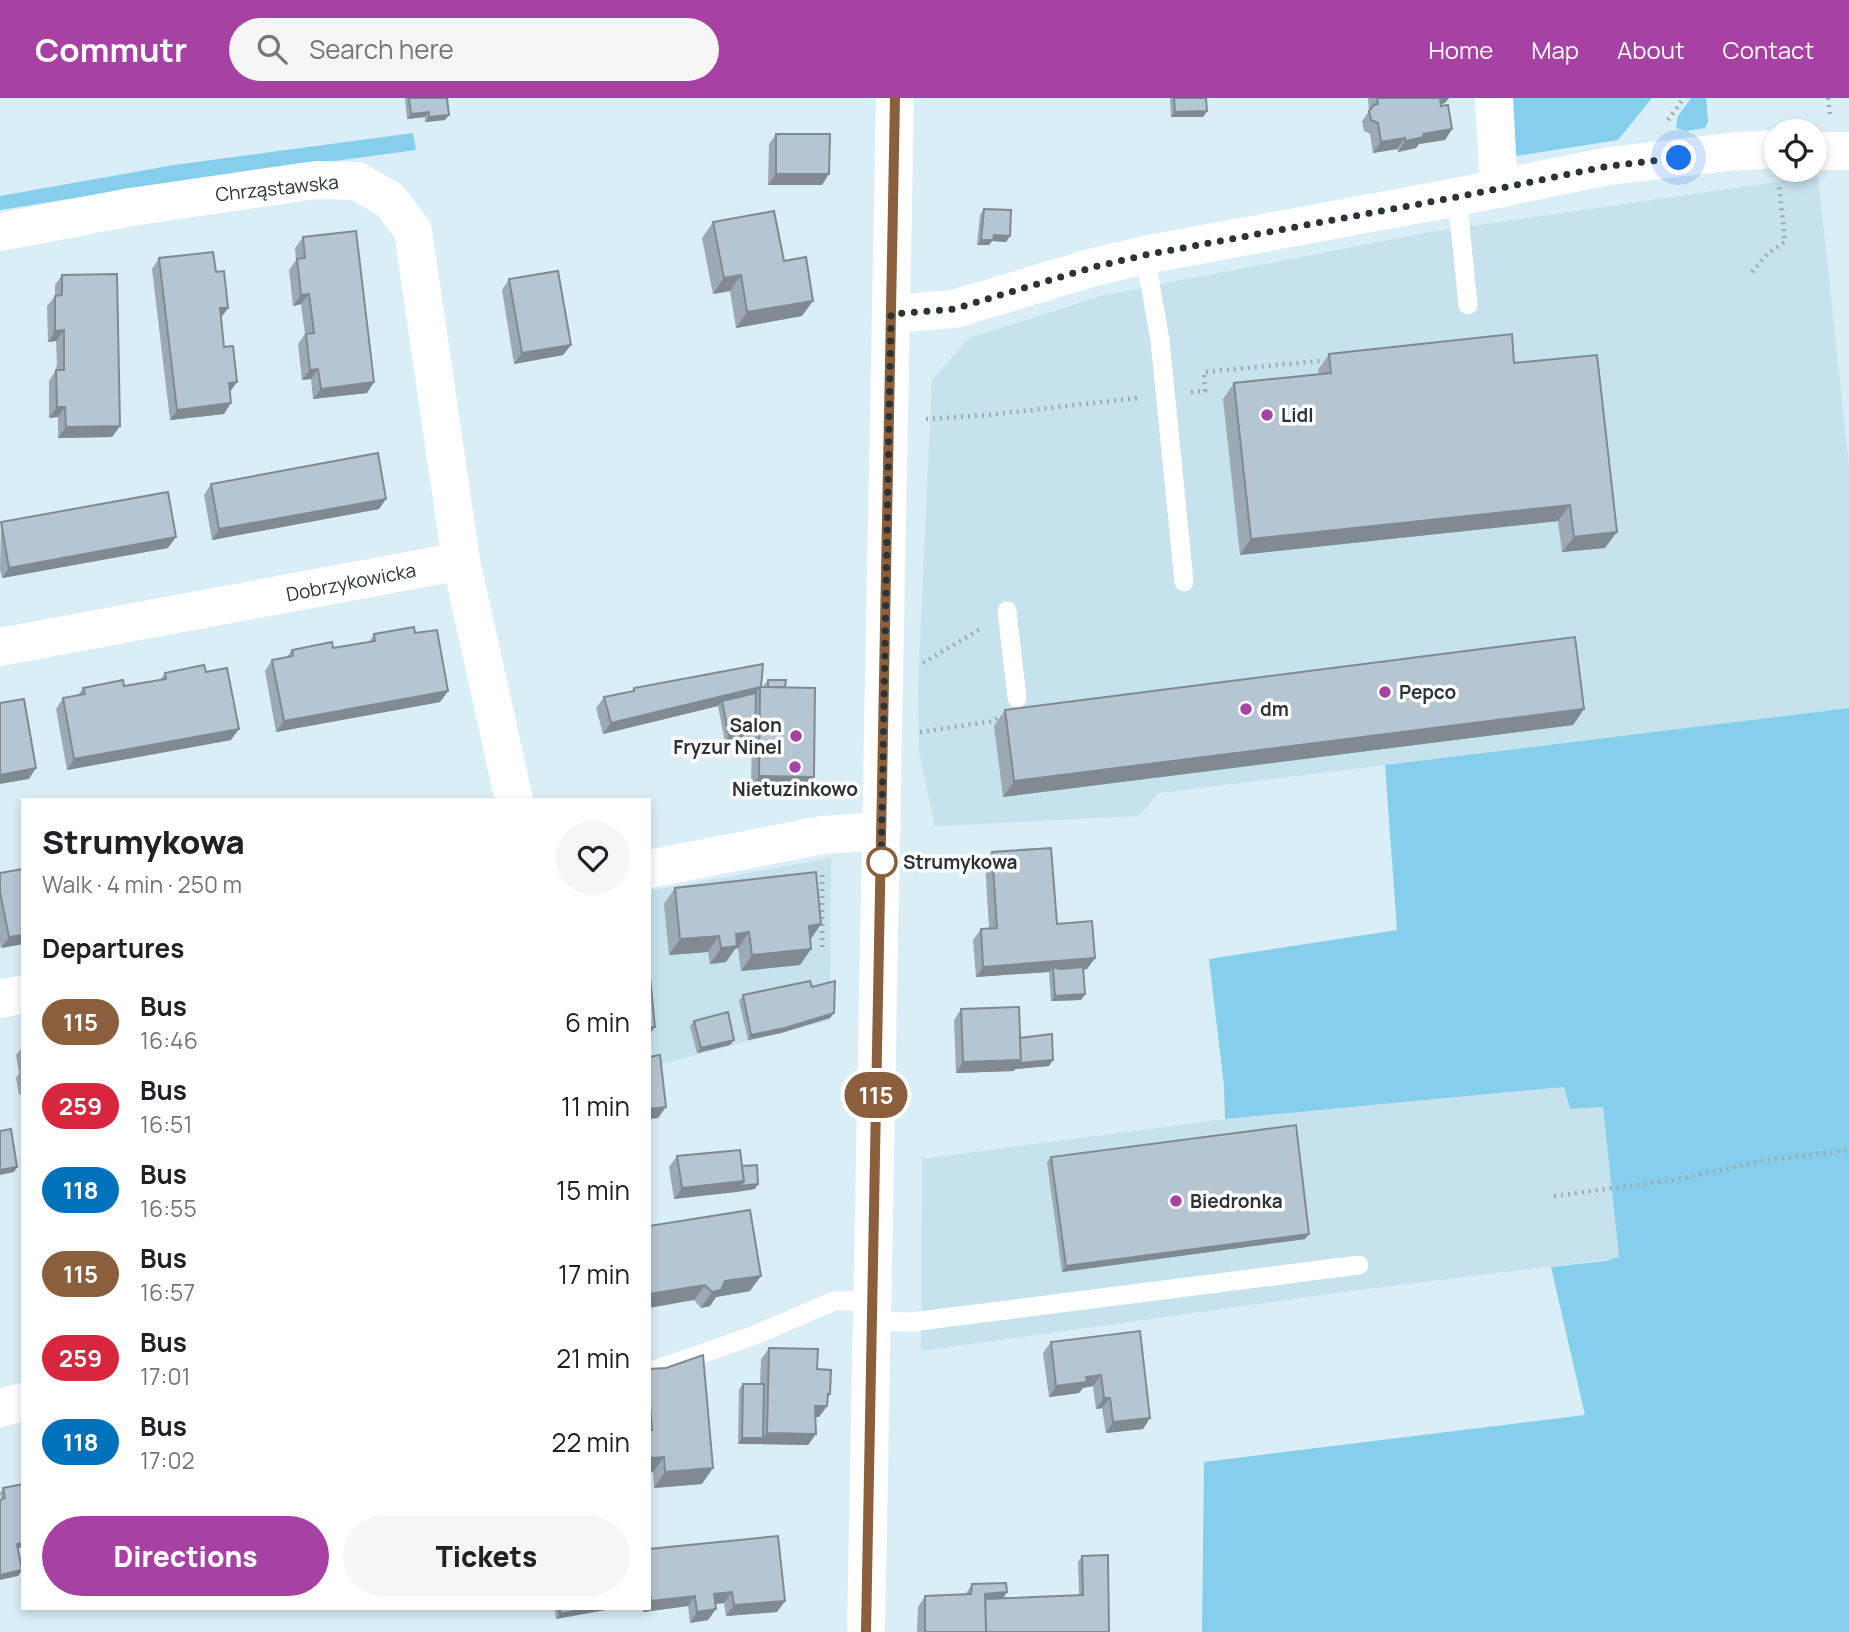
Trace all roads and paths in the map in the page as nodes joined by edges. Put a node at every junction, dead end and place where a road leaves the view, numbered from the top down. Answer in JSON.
{"nodes":[{"id":1,"x":895,"y":98,"type":"edge"},
{"id":2,"x":1494,"y":98,"type":"edge"},
{"id":3,"x":1827,"y":151,"type":"edge"},
{"id":4,"x":1849,"y":151,"type":"edge"},
{"id":5,"x":1764,"y":161,"type":"edge"},
{"id":6,"x":1780,"y":182,"type":"edge"},
{"id":7,"x":1499,"y":189,"type":"junction"},
{"id":8,"x":1457,"y":197,"type":"junction"},
{"id":9,"x":0,"y":232,"type":"edge"},
{"id":10,"x":1145,"y":255,"type":"junction"},
{"id":11,"x":1752,"y":272,"type":"dead end"},
{"id":12,"x":1468,"y":305,"type":"dead end"},
{"id":13,"x":891,"y":314,"type":"junction"},
{"id":14,"x":1320,"y":361,"type":"dead end"},
{"id":15,"x":1165,"y":394,"type":"junction"},
{"id":16,"x":940,"y":418,"type":"dead end"},
{"id":17,"x":461,"y":561,"type":"junction"},
{"id":18,"x":1184,"y":582,"type":"dead end"},
{"id":19,"x":1007,"y":611,"type":"joint"},
{"id":20,"x":0,"y":647,"type":"edge"},
{"id":21,"x":921,"y":664,"type":"dead end"},
{"id":22,"x":1017,"y":698,"type":"joint"},
{"id":23,"x":918,"y":732,"type":"dead end"},
{"id":24,"x":514,"y":798,"type":"edge"},
{"id":25,"x":882,"y":831,"type":"junction"},
{"id":26,"x":822,"y":867,"type":"dead end"},
{"id":27,"x":651,"y":869,"type":"edge"},
{"id":28,"x":822,"y":947,"type":"edge"},
{"id":29,"x":21,"y":994,"type":"edge"},
{"id":30,"x":0,"y":999,"type":"edge"},
{"id":31,"x":1849,"y":1150,"type":"edge"},
{"id":32,"x":1554,"y":1196,"type":"dead end"},
{"id":33,"x":1359,"y":1265,"type":"dead end"},
{"id":34,"x":874,"y":1311,"type":"junction"},
{"id":35,"x":651,"y":1371,"type":"edge"},
{"id":36,"x":21,"y":1403,"type":"edge"},
{"id":37,"x":0,"y":1408,"type":"edge"},
{"id":38,"x":866,"y":1632,"type":"edge"}],
"edges":[{"from":1,"to":13,"type":"street"},
{"from":2,"to":7,"type":"street"},
{"from":3,"to":4,"type":"street"},
{"from":5,"to":7,"type":"street"},
{"from":6,"to":11,"type":"path"},
{"from":7,"to":8,"type":"street"},
{"from":8,"to":10,"type":"street"},
{"from":8,"to":12,"type":"lane"},
{"from":9,"to":17,"type":"street","name":"Chrząstawska"},
{"from":10,"to":13,"type":"street"},
{"from":10,"to":15,"type":"lane"},
{"from":13,"to":25,"type":"street"},
{"from":14,"to":15,"type":"path"},
{"from":15,"to":16,"type":"path"},
{"from":15,"to":18,"type":"lane"},
{"from":17,"to":20,"type":"street","name":"Dobrzykowicka"},
{"from":17,"to":24,"type":"street"},
{"from":19,"to":21,"type":"path"},
{"from":19,"to":22,"type":"lane"},
{"from":22,"to":23,"type":"path"},
{"from":25,"to":27,"type":"street"},
{"from":25,"to":34,"type":"street"},
{"from":26,"to":28,"type":"path"},
{"from":29,"to":30,"type":"street"},
{"from":31,"to":32,"type":"path"},
{"from":33,"to":34,"type":"lane"},
{"from":34,"to":35,"type":"lane"},
{"from":34,"to":38,"type":"street"},
{"from":36,"to":37,"type":"street"}]}
